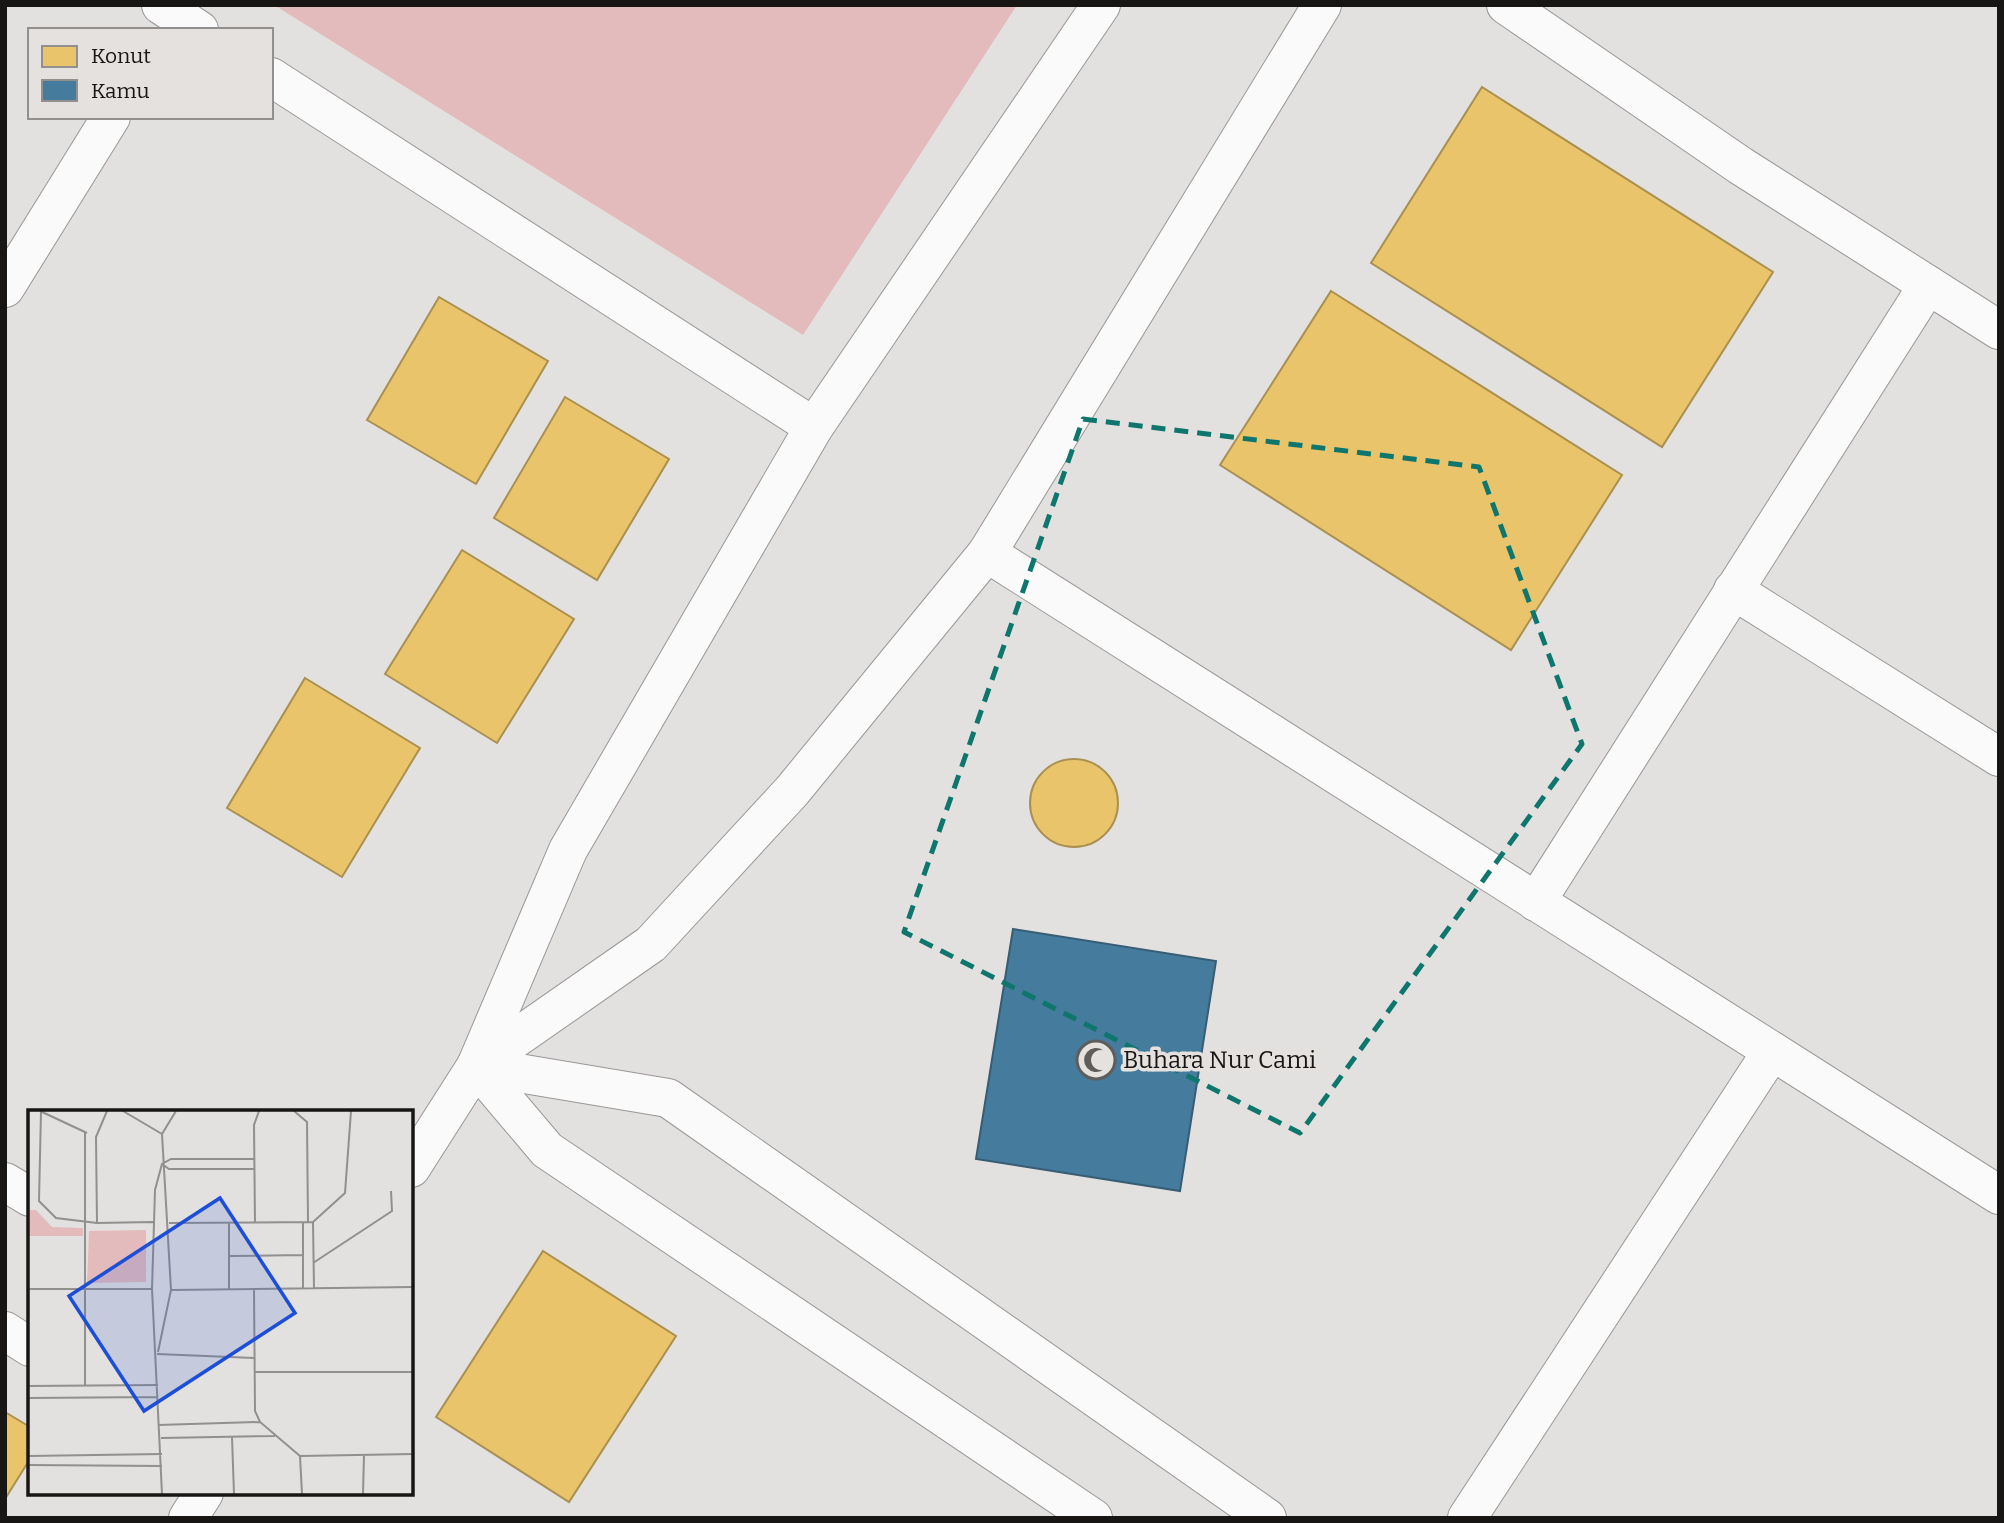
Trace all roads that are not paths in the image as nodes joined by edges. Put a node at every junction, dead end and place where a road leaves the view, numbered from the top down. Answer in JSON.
{"nodes":[{"id":1,"x":1101,"y":5,"type":"edge"},
{"id":2,"x":1322,"y":5,"type":"edge"},
{"id":3,"x":1506,"y":5,"type":"edge"},
{"id":4,"x":273,"y":78,"type":"edge"},
{"id":5,"x":110,"y":119,"type":"edge"},
{"id":6,"x":1928,"y":285,"type":"junction"},
{"id":7,"x":5,"y":288,"type":"edge"},
{"id":8,"x":1999,"y":330,"type":"edge"},
{"id":9,"x":814,"y":427,"type":"junction"},
{"id":10,"x":987,"y":553,"type":"junction"},
{"id":11,"x":1733,"y":590,"type":"junction"},
{"id":12,"x":1999,"y":757,"type":"edge"},
{"id":13,"x":1536,"y":902,"type":"junction"},
{"id":14,"x":1772,"y":1051,"type":"junction"},
{"id":15,"x":476,"y":1066,"type":"junction"},
{"id":16,"x":413,"y":1165,"type":"edge"},
{"id":17,"x":5,"y":1182,"type":"edge"},
{"id":18,"x":1999,"y":1195,"type":"edge"},
{"id":19,"x":28,"y":1196,"type":"edge"},
{"id":20,"x":5,"y":1331,"type":"edge"},
{"id":21,"x":28,"y":1346,"type":"edge"},
{"id":22,"x":203,"y":1495,"type":"edge"},
{"id":23,"x":188,"y":1518,"type":"edge"},
{"id":24,"x":1093,"y":1518,"type":"edge"},
{"id":25,"x":1267,"y":1518,"type":"edge"},
{"id":26,"x":1467,"y":1518,"type":"edge"}],
"edges":[{"from":1,"to":9,"type":"street"},
{"from":2,"to":10,"type":"street"},
{"from":3,"to":6,"type":"street"},
{"from":4,"to":9,"type":"street"},
{"from":5,"to":7,"type":"street"},
{"from":6,"to":8,"type":"street"},
{"from":6,"to":11,"type":"street"},
{"from":9,"to":15,"type":"street"},
{"from":10,"to":13,"type":"street"},
{"from":10,"to":15,"type":"street"},
{"from":11,"to":12,"type":"street"},
{"from":11,"to":13,"type":"street"},
{"from":13,"to":14,"type":"street"},
{"from":14,"to":18,"type":"street"},
{"from":14,"to":26,"type":"street"},
{"from":15,"to":16,"type":"street"},
{"from":15,"to":24,"type":"street"},
{"from":15,"to":25,"type":"street"},
{"from":17,"to":19,"type":"street"},
{"from":20,"to":21,"type":"street"},
{"from":22,"to":23,"type":"street"}]}
